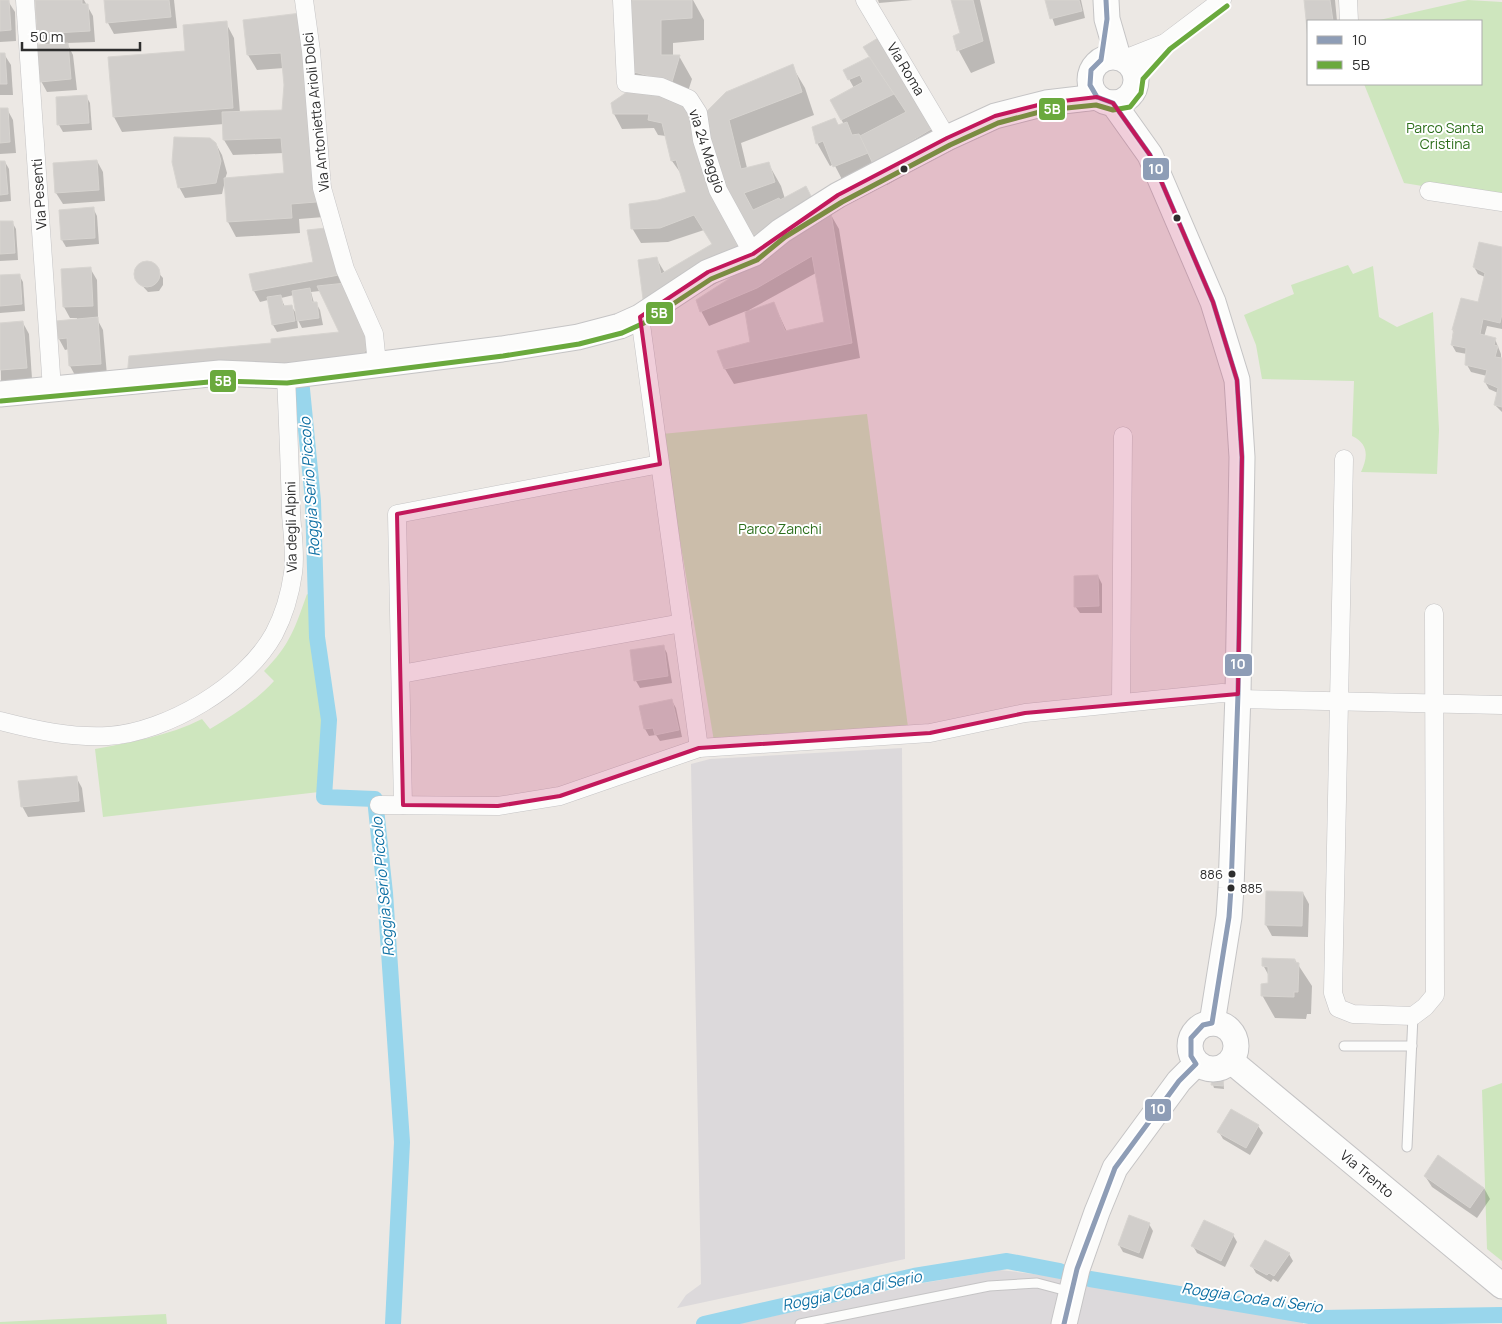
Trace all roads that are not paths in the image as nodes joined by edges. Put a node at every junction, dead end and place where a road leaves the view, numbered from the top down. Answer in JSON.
{"nodes":[{"id":1,"x":25,"y":0,"type":"edge"},
{"id":2,"x":304,"y":0,"type":"edge"},
{"id":3,"x":622,"y":0,"type":"edge"},
{"id":4,"x":865,"y":0,"type":"edge"},
{"id":5,"x":1222,"y":0,"type":"edge"},
{"id":6,"x":1348,"y":0,"type":"edge"},
{"id":7,"x":1107,"y":9,"type":"edge"},
{"id":8,"x":1349,"y":20,"type":"edge"},
{"id":9,"x":1114,"y":78,"type":"junction"},
{"id":10,"x":947,"y":138,"type":"junction"},
{"id":11,"x":1428,"y":191,"type":"dead end"},
{"id":12,"x":1502,"y":202,"type":"edge"},
{"id":13,"x":752,"y":254,"type":"junction"},
{"id":14,"x":640,"y":317,"type":"junction"},
{"id":15,"x":376,"y":364,"type":"junction"},
{"id":16,"x":286,"y":376,"type":"junction"},
{"id":17,"x":52,"y":389,"type":"junction"},
{"id":18,"x":0,"y":394,"type":"edge"},
{"id":19,"x":1123,"y":436,"type":"dead end"},
{"id":20,"x":1344,"y":459,"type":"dead end"},
{"id":21,"x":660,"y":464,"type":"junction"},
{"id":22,"x":1434,"y":614,"type":"dead end"},
{"id":23,"x":682,"y":623,"type":"junction"},
{"id":24,"x":400,"y":674,"type":"junction"},
{"id":25,"x":1238,"y":696,"type":"junction"},
{"id":26,"x":1339,"y":701,"type":"junction"},
{"id":27,"x":1121,"y":703,"type":"junction"},
{"id":28,"x":1434,"y":703,"type":"junction"},
{"id":29,"x":1502,"y":705,"type":"edge"},
{"id":30,"x":0,"y":721,"type":"edge"},
{"id":31,"x":699,"y":748,"type":"junction"},
{"id":32,"x":379,"y":804,"type":"dead end"},
{"id":33,"x":403,"y":805,"type":"junction"},
{"id":34,"x":1413,"y":1016,"type":"junction"},
{"id":35,"x":1212,"y":1023,"type":"junction"},
{"id":36,"x":1344,"y":1046,"type":"dead end"},
{"id":37,"x":1412,"y":1046,"type":"junction"},
{"id":38,"x":1231,"y":1061,"type":"junction"},
{"id":39,"x":1196,"y":1064,"type":"junction"},
{"id":40,"x":1407,"y":1147,"type":"dead end"},
{"id":41,"x":1074,"y":1281,"type":"junction"},
{"id":42,"x":1502,"y":1286,"type":"edge"},
{"id":43,"x":800,"y":1324,"type":"edge"},
{"id":44,"x":1064,"y":1324,"type":"edge"}],
"edges":[{"from":1,"to":17,"type":"street","name":"Via Pesenti"},
{"from":2,"to":15,"type":"street","name":"Via Antonietta Arioli Dolci"},
{"from":3,"to":13,"type":"street","name":"via 24 Maggio"},
{"from":4,"to":10,"type":"street","name":"Via Roma"},
{"from":5,"to":9,"type":"street"},
{"from":6,"to":8,"type":"street"},
{"from":7,"to":9,"type":"street"},
{"from":9,"to":10,"type":"street"},
{"from":9,"to":25,"type":"street"},
{"from":10,"to":13,"type":"street"},
{"from":11,"to":12,"type":"street"},
{"from":13,"to":14,"type":"street"},
{"from":14,"to":15,"type":"street"},
{"from":14,"to":21,"type":"street"},
{"from":15,"to":16,"type":"street"},
{"from":16,"to":17,"type":"street"},
{"from":16,"to":30,"type":"street","name":"Via degli Alpini"},
{"from":17,"to":18,"type":"street"},
{"from":19,"to":27,"type":"street"},
{"from":20,"to":26,"type":"street"},
{"from":21,"to":23,"type":"street"},
{"from":21,"to":24,"type":"street"},
{"from":22,"to":28,"type":"street"},
{"from":23,"to":24,"type":"street"},
{"from":23,"to":31,"type":"street"},
{"from":24,"to":33,"type":"street"},
{"from":25,"to":26,"type":"street"},
{"from":25,"to":27,"type":"street"},
{"from":25,"to":35,"type":"street"},
{"from":26,"to":28,"type":"street"},
{"from":26,"to":34,"type":"street"},
{"from":27,"to":31,"type":"street"},
{"from":28,"to":29,"type":"street"},
{"from":28,"to":34,"type":"street"},
{"from":31,"to":33,"type":"street"},
{"from":32,"to":33,"type":"street"},
{"from":34,"to":37,"type":"lane"},
{"from":35,"to":38,"type":"street"},
{"from":35,"to":39,"type":"street"},
{"from":36,"to":37,"type":"lane"},
{"from":37,"to":40,"type":"lane"},
{"from":38,"to":39,"type":"street"},
{"from":38,"to":42,"type":"street","name":"Via Trento"},
{"from":39,"to":41,"type":"street"},
{"from":41,"to":43,"type":"lane"},
{"from":41,"to":44,"type":"street"}]}
